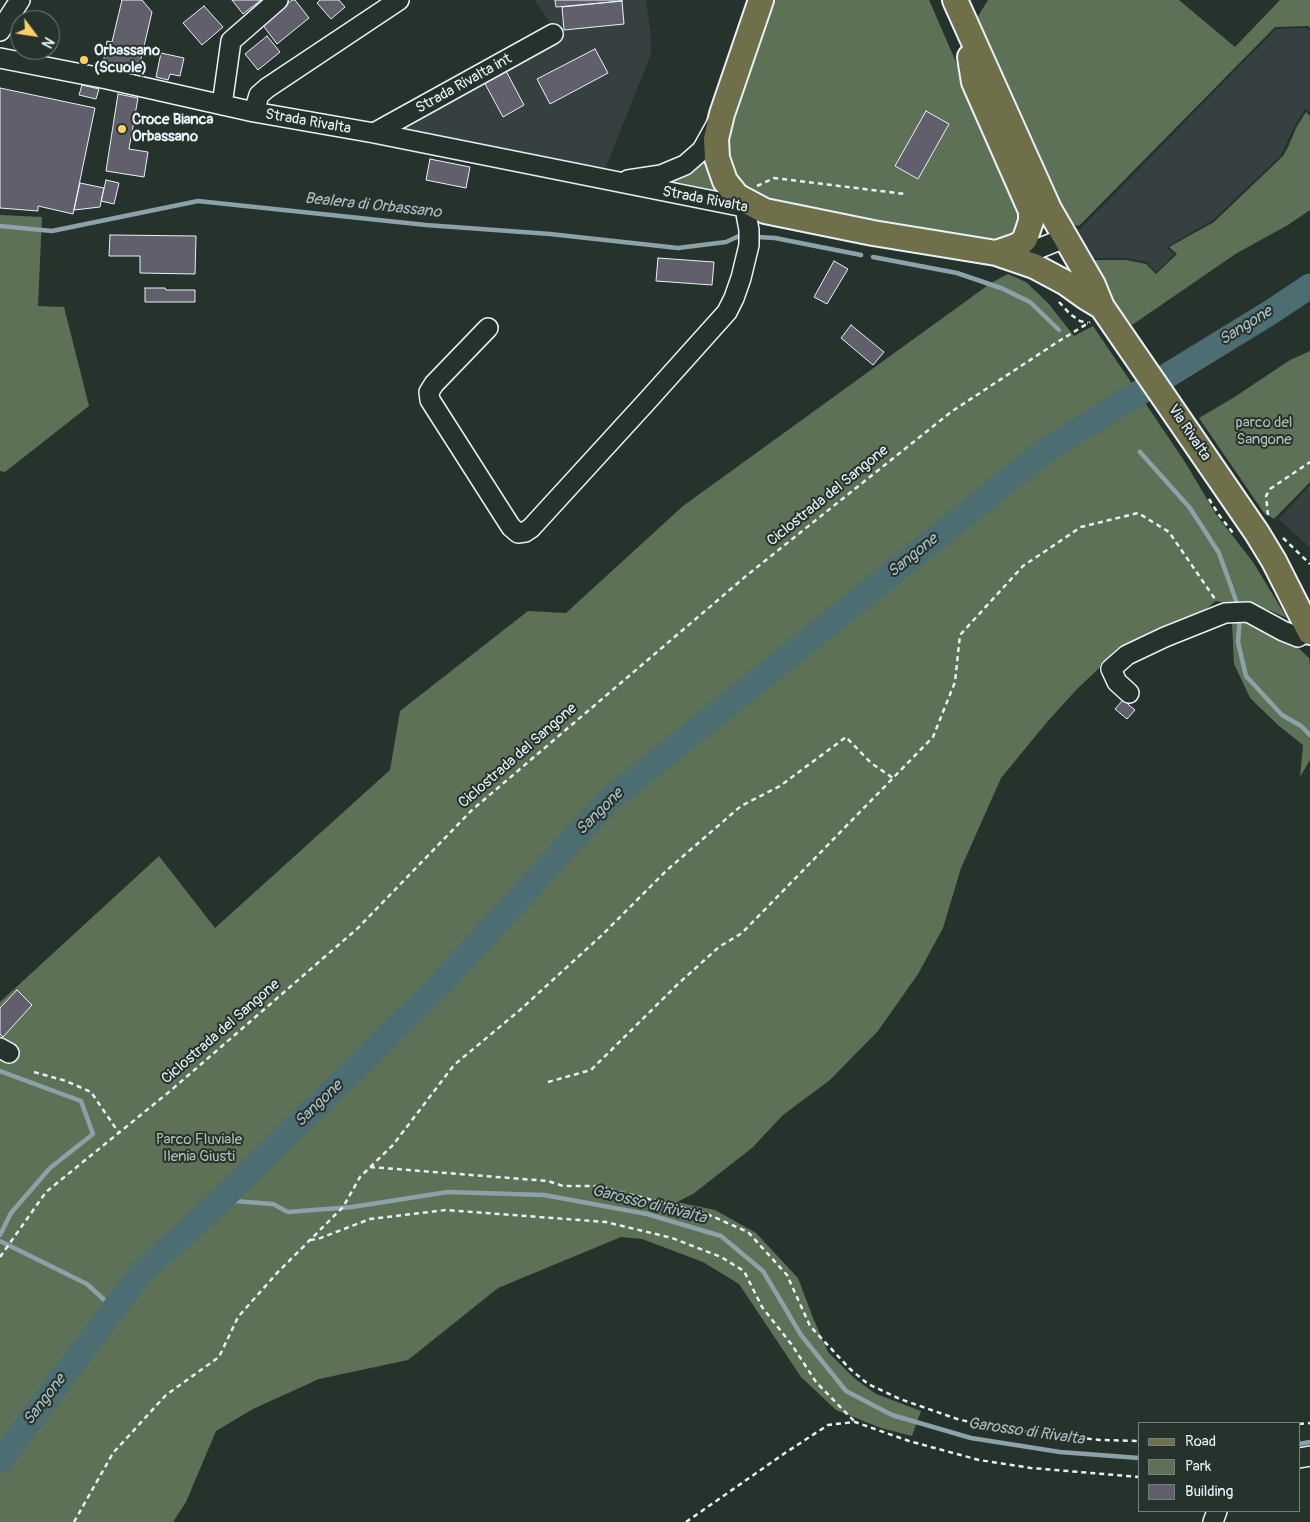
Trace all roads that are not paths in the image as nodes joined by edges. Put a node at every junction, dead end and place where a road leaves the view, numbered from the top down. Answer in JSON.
{"nodes":[{"id":1,"x":20,"y":0,"type":"edge"},
{"id":2,"x":278,"y":0,"type":"edge"},
{"id":3,"x":399,"y":0,"type":"edge"},
{"id":4,"x":760,"y":0,"type":"edge"},
{"id":5,"x":946,"y":0,"type":"edge"},
{"id":6,"x":959,"y":10,"type":"edge"},
{"id":7,"x":0,"y":31,"type":"edge"},
{"id":8,"x":553,"y":34,"type":"dead end"},
{"id":9,"x":0,"y":58,"type":"edge"},
{"id":10,"x":222,"y":105,"type":"junction"},
{"id":11,"x":254,"y":112,"type":"junction"},
{"id":12,"x":722,"y":114,"type":"junction"},
{"id":13,"x":374,"y":133,"type":"junction"},
{"id":14,"x":617,"y":182,"type":"junction"},
{"id":15,"x":749,"y":205,"type":"junction"},
{"id":16,"x":1065,"y":238,"type":"junction"},
{"id":17,"x":996,"y":253,"type":"junction"},
{"id":18,"x":1102,"y":316,"type":"junction"},
{"id":19,"x":488,"y":328,"type":"dead end"},
{"id":20,"x":1274,"y":561,"type":"junction"},
{"id":21,"x":1310,"y":598,"type":"edge"},
{"id":22,"x":1310,"y":631,"type":"edge"},
{"id":23,"x":1128,"y":693,"type":"dead end"}],
"edges":[{"from":1,"to":7,"type":"street"},
{"from":2,"to":10,"type":"street"},
{"from":3,"to":11,"type":"street"},
{"from":4,"to":12,"type":"main road"},
{"from":5,"to":6,"type":"main road"},
{"from":6,"to":16,"type":"main road"},
{"from":6,"to":17,"type":"main road"},
{"from":8,"to":13,"type":"street","name":"Strada Rivalta int"},
{"from":9,"to":10,"type":"street","name":"Strada Rivalta"},
{"from":10,"to":11,"type":"street","name":"Strada Rivalta"},
{"from":11,"to":13,"type":"street","name":"Strada Rivalta"},
{"from":12,"to":14,"type":"street","name":"Strada Rivalta"},
{"from":12,"to":15,"type":"main road"},
{"from":13,"to":14,"type":"street","name":"Strada Rivalta"},
{"from":14,"to":15,"type":"street","name":"Strada Rivalta"},
{"from":15,"to":17,"type":"main road"},
{"from":15,"to":19,"type":"street"},
{"from":16,"to":17,"type":"street"},
{"from":16,"to":18,"type":"main road"},
{"from":17,"to":18,"type":"main road"},
{"from":18,"to":20,"type":"main road","name":"Via Rivalta"},
{"from":20,"to":21,"type":"main road","name":"Via Rivalta"},
{"from":20,"to":22,"type":"main road","name":"Via Rivalta"},
{"from":22,"to":23,"type":"street"}]}
